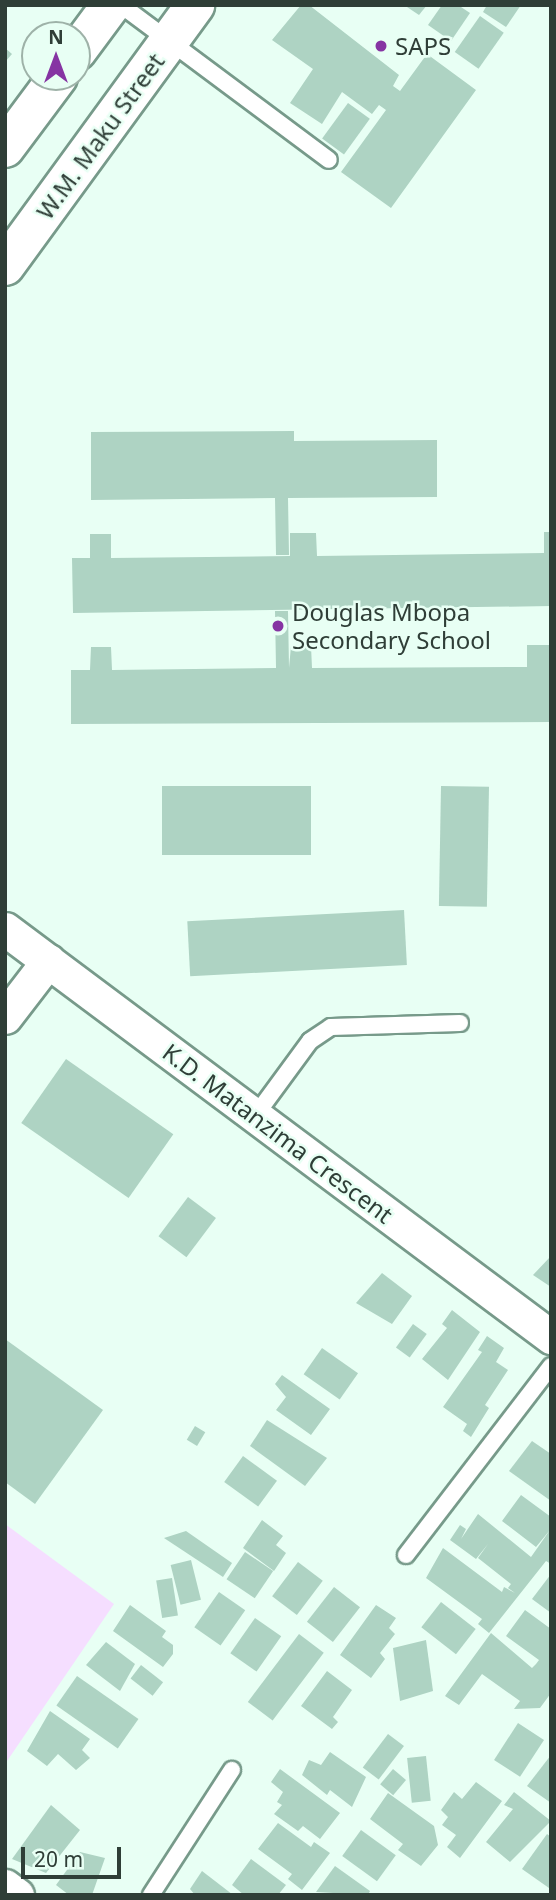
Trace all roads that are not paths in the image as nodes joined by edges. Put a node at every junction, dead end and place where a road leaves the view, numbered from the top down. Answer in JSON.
{"nodes":[{"id":1,"x":111,"y":5,"type":"edge"},
{"id":2,"x":121,"y":5,"type":"edge"},
{"id":3,"x":195,"y":5,"type":"edge"},
{"id":4,"x":91,"y":32,"type":"edge"},
{"id":5,"x":169,"y":40,"type":"junction"},
{"id":6,"x":48,"y":91,"type":"edge"},
{"id":7,"x":5,"y":148,"type":"edge"},
{"id":8,"x":329,"y":160,"type":"dead end"},
{"id":9,"x":5,"y":267,"type":"edge"},
{"id":10,"x":5,"y":929,"type":"edge"},
{"id":11,"x":48,"y":961,"type":"junction"},
{"id":12,"x":5,"y":1017,"type":"edge"},
{"id":13,"x":460,"y":1023,"type":"dead end"},
{"id":14,"x":255,"y":1116,"type":"junction"},
{"id":15,"x":551,"y":1337,"type":"edge"},
{"id":16,"x":551,"y":1366,"type":"edge"},
{"id":17,"x":405,"y":1555,"type":"dead end"},
{"id":18,"x":232,"y":1770,"type":"dead end"},
{"id":19,"x":5,"y":1886,"type":"edge"},
{"id":20,"x":17,"y":1895,"type":"edge"},
{"id":21,"x":150,"y":1895,"type":"edge"}],
"edges":[{"from":1,"to":4,"type":"street"},
{"from":2,"to":5,"type":"lane"},
{"from":3,"to":5,"type":"street","name":"W.M. Maku Street"},
{"from":5,"to":8,"type":"lane"},
{"from":5,"to":9,"type":"street","name":"W.M. Maku Street"},
{"from":6,"to":7,"type":"street"},
{"from":10,"to":11,"type":"street","name":"K.D. Matanzima Crescent"},
{"from":11,"to":12,"type":"street"},
{"from":11,"to":14,"type":"street","name":"K.D. Matanzima Crescent"},
{"from":13,"to":14,"type":"lane"},
{"from":14,"to":15,"type":"street","name":"K.D. Matanzima Crescent"},
{"from":16,"to":17,"type":"lane"},
{"from":18,"to":21,"type":"lane"},
{"from":19,"to":20,"type":"street"}]}
